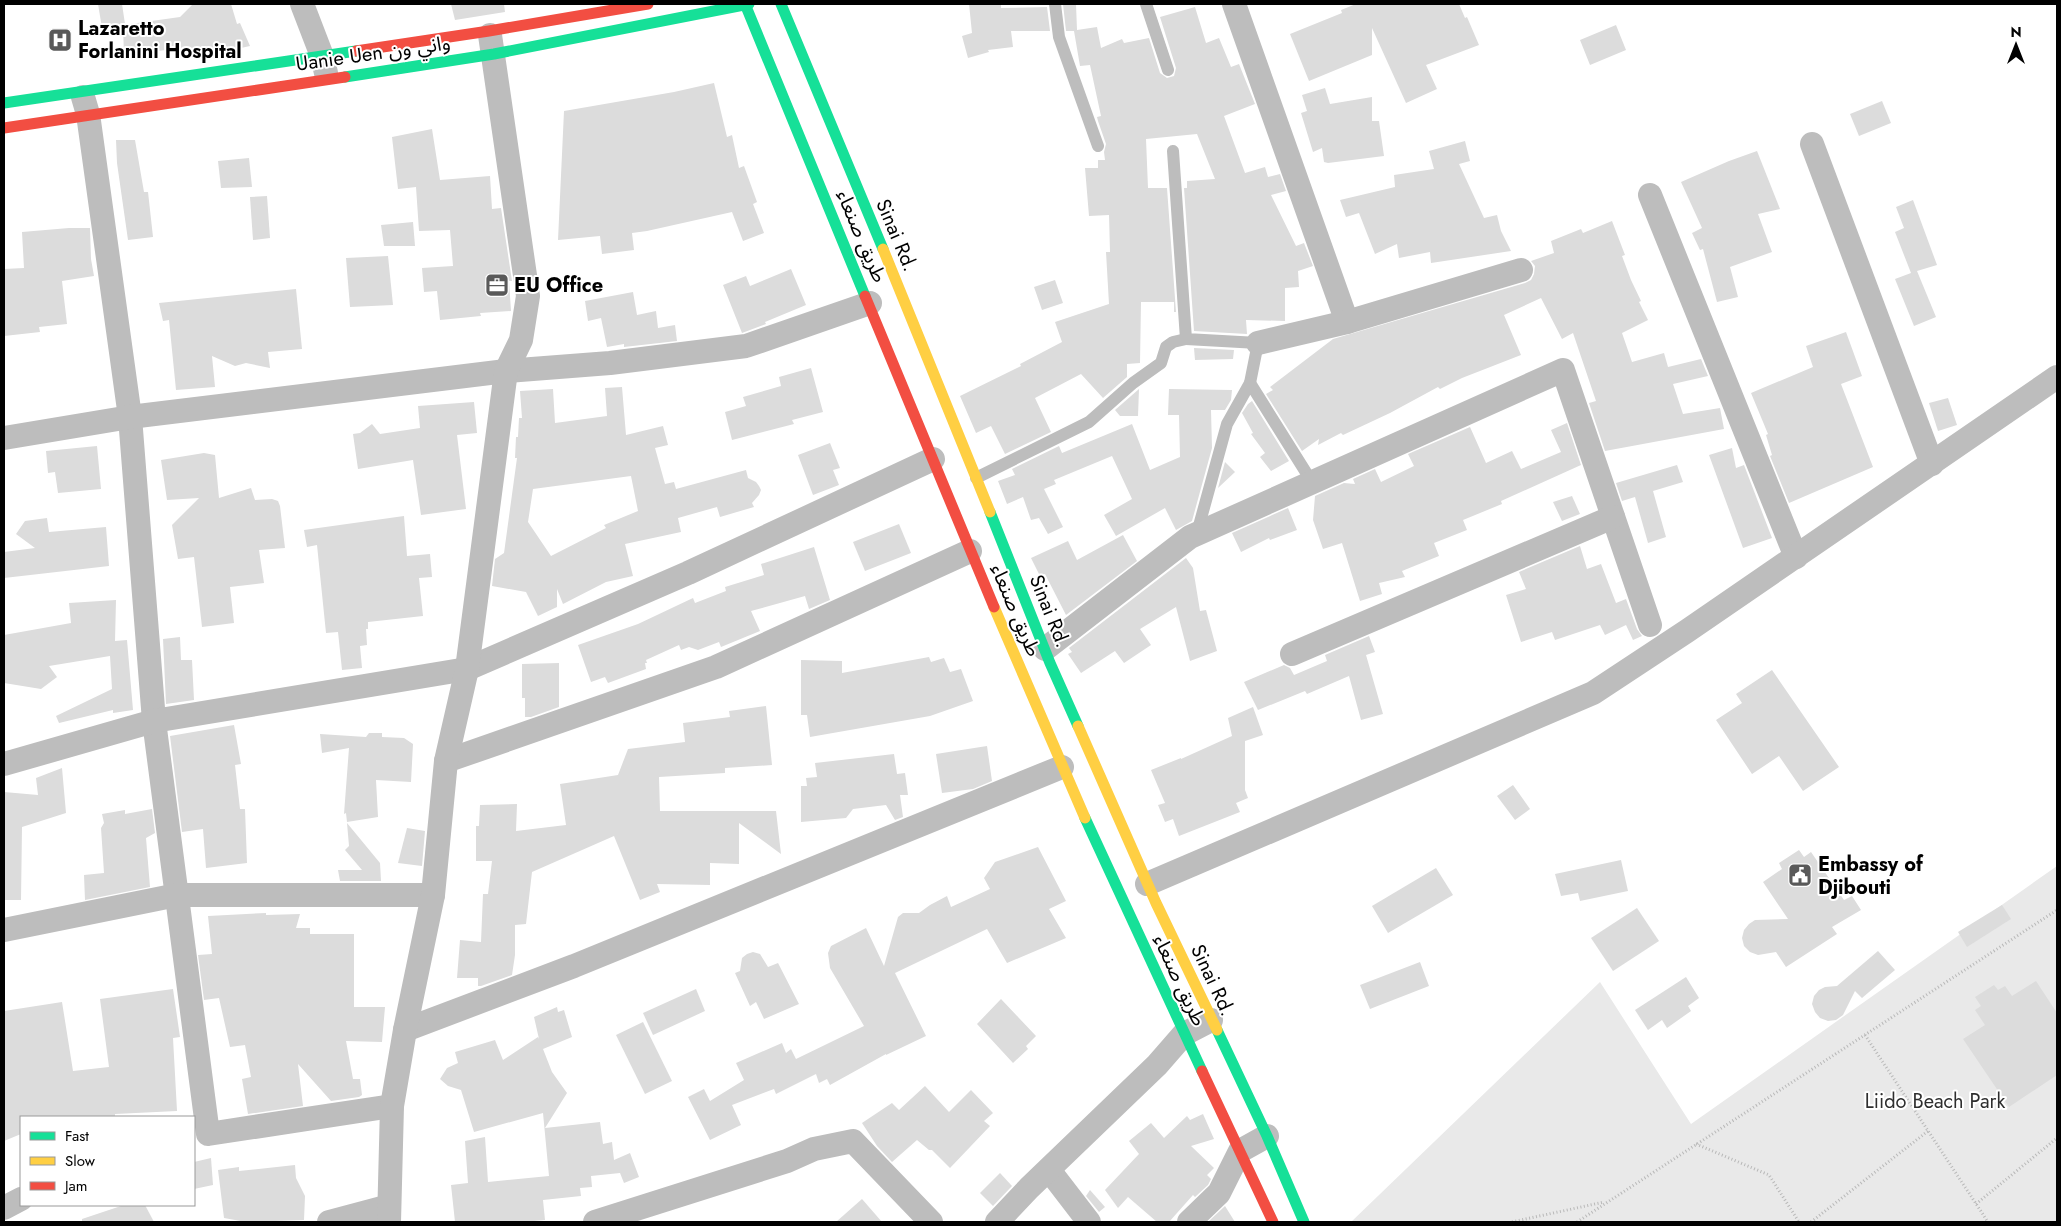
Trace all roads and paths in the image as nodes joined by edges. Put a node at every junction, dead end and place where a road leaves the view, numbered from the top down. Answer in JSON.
{"nodes":[{"id":1,"x":302,"y":4,"type":"edge"},
{"id":2,"x":648,"y":4,"type":"edge"},
{"id":3,"x":746,"y":4,"type":"edge"},
{"id":4,"x":749,"y":4,"type":"edge"},
{"id":5,"x":781,"y":4,"type":"edge"},
{"id":6,"x":1055,"y":4,"type":"edge"},
{"id":7,"x":1146,"y":4,"type":"edge"},
{"id":8,"x":1234,"y":4,"type":"edge"},
{"id":9,"x":489,"y":31,"type":"junction"},
{"id":10,"x":494,"y":54,"type":"junction"},
{"id":11,"x":322,"y":56,"type":"junction"},
{"id":12,"x":1168,"y":70,"type":"dead end"},
{"id":13,"x":327,"y":79,"type":"junction"},
{"id":14,"x":82,"y":91,"type":"junction"},
{"id":15,"x":4,"y":103,"type":"edge"},
{"id":16,"x":88,"y":114,"type":"junction"},
{"id":17,"x":4,"y":128,"type":"edge"},
{"id":18,"x":1812,"y":144,"type":"dead end"},
{"id":19,"x":1098,"y":146,"type":"dead end"},
{"id":20,"x":1173,"y":151,"type":"dead end"},
{"id":21,"x":1650,"y":195,"type":"dead end"},
{"id":22,"x":1520,"y":270,"type":"dead end"},
{"id":23,"x":870,"y":303,"type":"junction"},
{"id":24,"x":1347,"y":322,"type":"junction"},
{"id":25,"x":1186,"y":339,"type":"junction"},
{"id":26,"x":1258,"y":343,"type":"junction"},
{"id":27,"x":506,"y":371,"type":"junction"},
{"id":28,"x":2057,"y":377,"type":"edge"},
{"id":29,"x":1250,"y":383,"type":"junction"},
{"id":30,"x":130,"y":417,"type":"junction"},
{"id":31,"x":4,"y":438,"type":"edge"},
{"id":32,"x":933,"y":459,"type":"junction"},
{"id":33,"x":1932,"y":464,"type":"junction"},
{"id":34,"x":976,"y":478,"type":"junction"},
{"id":35,"x":1312,"y":482,"type":"junction"},
{"id":36,"x":1613,"y":517,"type":"junction"},
{"id":37,"x":1197,"y":533,"type":"junction"},
{"id":38,"x":970,"y":551,"type":"junction"},
{"id":39,"x":1796,"y":557,"type":"junction"},
{"id":40,"x":1650,"y":625,"type":"dead end"},
{"id":41,"x":1045,"y":649,"type":"junction"},
{"id":42,"x":1292,"y":654,"type":"dead end"},
{"id":43,"x":467,"y":669,"type":"junction"},
{"id":44,"x":154,"y":721,"type":"junction"},
{"id":45,"x":446,"y":761,"type":"junction"},
{"id":46,"x":4,"y":764,"type":"edge"},
{"id":47,"x":1062,"y":767,"type":"junction"},
{"id":48,"x":1147,"y":884,"type":"junction"},
{"id":49,"x":177,"y":895,"type":"junction"},
{"id":50,"x":433,"y":895,"type":"junction"},
{"id":51,"x":2057,"y":910,"type":"edge"},
{"id":52,"x":4,"y":930,"type":"edge"},
{"id":53,"x":1211,"y":1020,"type":"junction"},
{"id":54,"x":406,"y":1030,"type":"junction"},
{"id":55,"x":1184,"y":1034,"type":"junction"},
{"id":56,"x":1865,"y":1035,"type":"junction"},
{"id":57,"x":392,"y":1106,"type":"junction"},
{"id":58,"x":1928,"y":1131,"type":"junction"},
{"id":59,"x":201,"y":1136,"type":"edge"},
{"id":60,"x":1266,"y":1136,"type":"junction"},
{"id":61,"x":2057,"y":1138,"type":"edge"},
{"id":62,"x":1696,"y":1144,"type":"junction"},
{"id":63,"x":1240,"y":1151,"type":"junction"},
{"id":64,"x":1049,"y":1170,"type":"junction"},
{"id":65,"x":20,"y":1200,"type":"edge"},
{"id":66,"x":1607,"y":1201,"type":"junction"},
{"id":67,"x":1976,"y":1204,"type":"junction"},
{"id":68,"x":4,"y":1208,"type":"edge"},
{"id":69,"x":389,"y":1214,"type":"edge"},
{"id":70,"x":329,"y":1222,"type":"edge"},
{"id":71,"x":595,"y":1222,"type":"edge"},
{"id":72,"x":932,"y":1222,"type":"edge"},
{"id":73,"x":997,"y":1222,"type":"edge"},
{"id":74,"x":1089,"y":1222,"type":"edge"},
{"id":75,"x":1190,"y":1222,"type":"edge"},
{"id":76,"x":1273,"y":1222,"type":"edge"},
{"id":77,"x":1304,"y":1222,"type":"edge"},
{"id":78,"x":1512,"y":1222,"type":"edge"},
{"id":79,"x":1577,"y":1222,"type":"edge"},
{"id":80,"x":1799,"y":1222,"type":"edge"},
{"id":81,"x":1810,"y":1222,"type":"edge"},
{"id":82,"x":1988,"y":1222,"type":"edge"}],
"edges":[{"from":1,"to":11,"type":"street"},
{"from":2,"to":9,"type":"main road","name":"Uanie Uen واني ون"},
{"from":3,"to":4,"type":"main road","name":"Uanie Uen واني ون"},
{"from":3,"to":10,"type":"main road","name":"Uanie Uen واني ون"},
{"from":3,"to":23,"type":"main road","name":"طريق صنعاء"},
{"from":5,"to":34,"type":"main road","name":"Sinai Rd."},
{"from":6,"to":19,"type":"lane"},
{"from":7,"to":12,"type":"lane"},
{"from":8,"to":24,"type":"street"},
{"from":9,"to":10,"type":"street"},
{"from":9,"to":11,"type":"main road","name":"Uanie Uen واني ون"},
{"from":10,"to":13,"type":"main road","name":"Uanie Uen واني ون"},
{"from":10,"to":27,"type":"street"},
{"from":11,"to":13,"type":"street"},
{"from":11,"to":14,"type":"main road","name":"Uanie Uen واني ون"},
{"from":13,"to":16,"type":"main road","name":"Uanie Uen واني ون"},
{"from":14,"to":15,"type":"main road","name":"Uanie Uen واني ون"},
{"from":14,"to":16,"type":"street"},
{"from":16,"to":17,"type":"main road","name":"Uanie Uen واني ون"},
{"from":16,"to":30,"type":"street"},
{"from":18,"to":33,"type":"street"},
{"from":20,"to":25,"type":"lane"},
{"from":21,"to":39,"type":"street"},
{"from":22,"to":24,"type":"street"},
{"from":23,"to":27,"type":"street"},
{"from":23,"to":32,"type":"main road","name":"طريق صنعاء"},
{"from":24,"to":26,"type":"street"},
{"from":25,"to":26,"type":"lane"},
{"from":25,"to":34,"type":"lane"},
{"from":26,"to":29,"type":"lane"},
{"from":27,"to":30,"type":"street"},
{"from":27,"to":43,"type":"street"},
{"from":28,"to":33,"type":"street"},
{"from":29,"to":35,"type":"lane"},
{"from":29,"to":37,"type":"lane"},
{"from":30,"to":31,"type":"street"},
{"from":30,"to":44,"type":"street"},
{"from":32,"to":38,"type":"main road","name":"طريق صنعاء"},
{"from":32,"to":43,"type":"street"},
{"from":33,"to":39,"type":"street"},
{"from":34,"to":41,"type":"main road","name":"Sinai Rd."},
{"from":35,"to":36,"type":"street"},
{"from":35,"to":37,"type":"street"},
{"from":36,"to":40,"type":"street"},
{"from":36,"to":42,"type":"street"},
{"from":37,"to":41,"type":"street"},
{"from":38,"to":45,"type":"street"},
{"from":38,"to":47,"type":"main road","name":"طريق صنعاء"},
{"from":39,"to":48,"type":"street"},
{"from":41,"to":48,"type":"main road","name":"Sinai Rd."},
{"from":43,"to":44,"type":"street"},
{"from":43,"to":45,"type":"street"},
{"from":44,"to":46,"type":"street"},
{"from":44,"to":49,"type":"street"},
{"from":45,"to":50,"type":"street"},
{"from":47,"to":54,"type":"street"},
{"from":47,"to":55,"type":"main road","name":"طريق صنعاء"},
{"from":48,"to":53,"type":"main road","name":"Sinai Rd."},
{"from":49,"to":50,"type":"street"},
{"from":49,"to":52,"type":"street"},
{"from":49,"to":59,"type":"street"},
{"from":50,"to":54,"type":"street"},
{"from":51,"to":56,"type":"path"},
{"from":53,"to":55,"type":"street"},
{"from":53,"to":60,"type":"main road","name":"Sinai Rd."},
{"from":54,"to":57,"type":"street"},
{"from":55,"to":63,"type":"main road","name":"طريق صنعاء"},
{"from":55,"to":64,"type":"street"},
{"from":56,"to":58,"type":"path"},
{"from":56,"to":62,"type":"path"},
{"from":57,"to":59,"type":"street"},
{"from":57,"to":69,"type":"street"},
{"from":58,"to":67,"type":"path"},
{"from":58,"to":81,"type":"path"},
{"from":60,"to":63,"type":"street"},
{"from":60,"to":77,"type":"main road","name":"Sinai Rd."},
{"from":61,"to":67,"type":"path"},
{"from":62,"to":66,"type":"path"},
{"from":62,"to":80,"type":"path"},
{"from":63,"to":75,"type":"street"},
{"from":63,"to":76,"type":"main road","name":"طريق صنعاء"},
{"from":64,"to":73,"type":"street"},
{"from":64,"to":74,"type":"street"},
{"from":65,"to":68,"type":"street"},
{"from":66,"to":78,"type":"path"},
{"from":66,"to":79,"type":"path"},
{"from":67,"to":82,"type":"path"},
{"from":69,"to":70,"type":"street"},
{"from":71,"to":72,"type":"street"}]}
